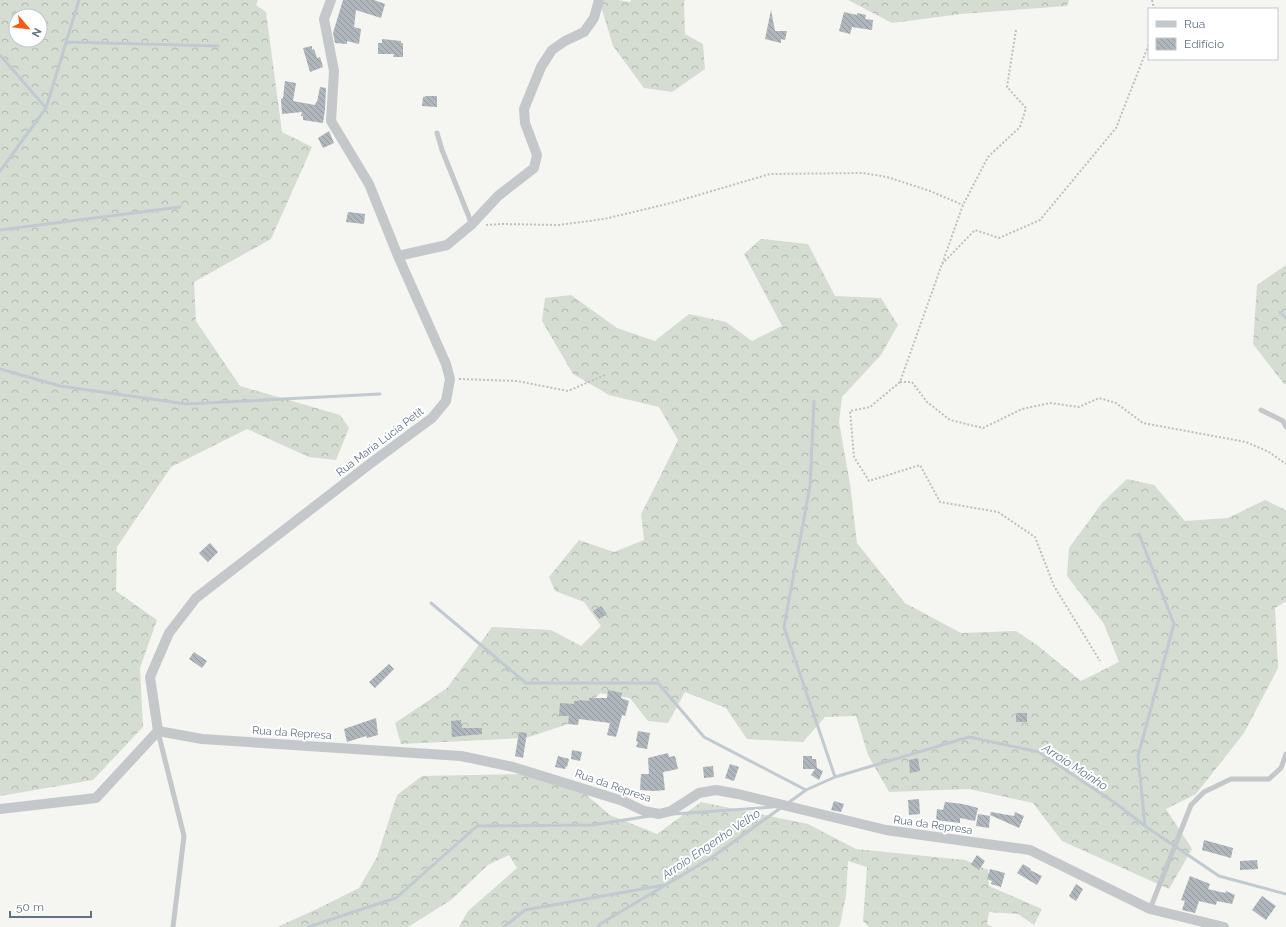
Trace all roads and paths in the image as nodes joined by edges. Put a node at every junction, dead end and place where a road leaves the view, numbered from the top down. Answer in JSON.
{"nodes":[{"id":1,"x":331,"y":0,"type":"edge"},
{"id":2,"x":599,"y":0,"type":"edge"},
{"id":3,"x":1016,"y":30,"type":"dead end"},
{"id":4,"x":1148,"y":47,"type":"edge"},
{"id":5,"x":437,"y":133,"type":"dead end"},
{"id":6,"x":963,"y":205,"type":"junction"},
{"id":7,"x":471,"y":225,"type":"junction"},
{"id":8,"x":398,"y":256,"type":"junction"},
{"id":9,"x":942,"y":264,"type":"junction"},
{"id":10,"x":605,"y":375,"type":"dead end"},
{"id":11,"x":450,"y":379,"type":"junction"},
{"id":12,"x":900,"y":382,"type":"junction"},
{"id":13,"x":1261,"y":410,"type":"dead end"},
{"id":14,"x":1286,"y":426,"type":"edge"},
{"id":15,"x":1286,"y":464,"type":"edge"},
{"id":16,"x":1100,"y":661,"type":"dead end"},
{"id":17,"x":158,"y":731,"type":"junction"},
{"id":18,"x":1286,"y":754,"type":"edge"},
{"id":19,"x":0,"y":809,"type":"edge"},
{"id":20,"x":1150,"y":909,"type":"junction"},
{"id":21,"x":1205,"y":925,"type":"edge"},
{"id":22,"x":173,"y":927,"type":"edge"},
{"id":23,"x":1224,"y":927,"type":"edge"}],
"edges":[{"from":1,"to":8,"type":"street","name":"Rua Maria Lúcia Petit"},
{"from":2,"to":7,"type":"street"},
{"from":3,"to":6,"type":"path"},
{"from":4,"to":9,"type":"path"},
{"from":5,"to":7,"type":"lane"},
{"from":6,"to":7,"type":"path"},
{"from":6,"to":9,"type":"path"},
{"from":7,"to":8,"type":"street"},
{"from":8,"to":11,"type":"street","name":"Rua Maria Lúcia Petit"},
{"from":9,"to":12,"type":"path"},
{"from":10,"to":11,"type":"path"},
{"from":11,"to":17,"type":"street","name":"Rua Maria Lúcia Petit"},
{"from":12,"to":15,"type":"path"},
{"from":12,"to":16,"type":"path"},
{"from":13,"to":14,"type":"lane"},
{"from":17,"to":19,"type":"street"},
{"from":17,"to":20,"type":"street","name":"Rua da Represa"},
{"from":17,"to":22,"type":"lane"},
{"from":18,"to":20,"type":"lane"},
{"from":20,"to":21,"type":"street","name":"Rua da Represa"},
{"from":21,"to":23,"type":"street","name":"Rua da Represa"}]}
